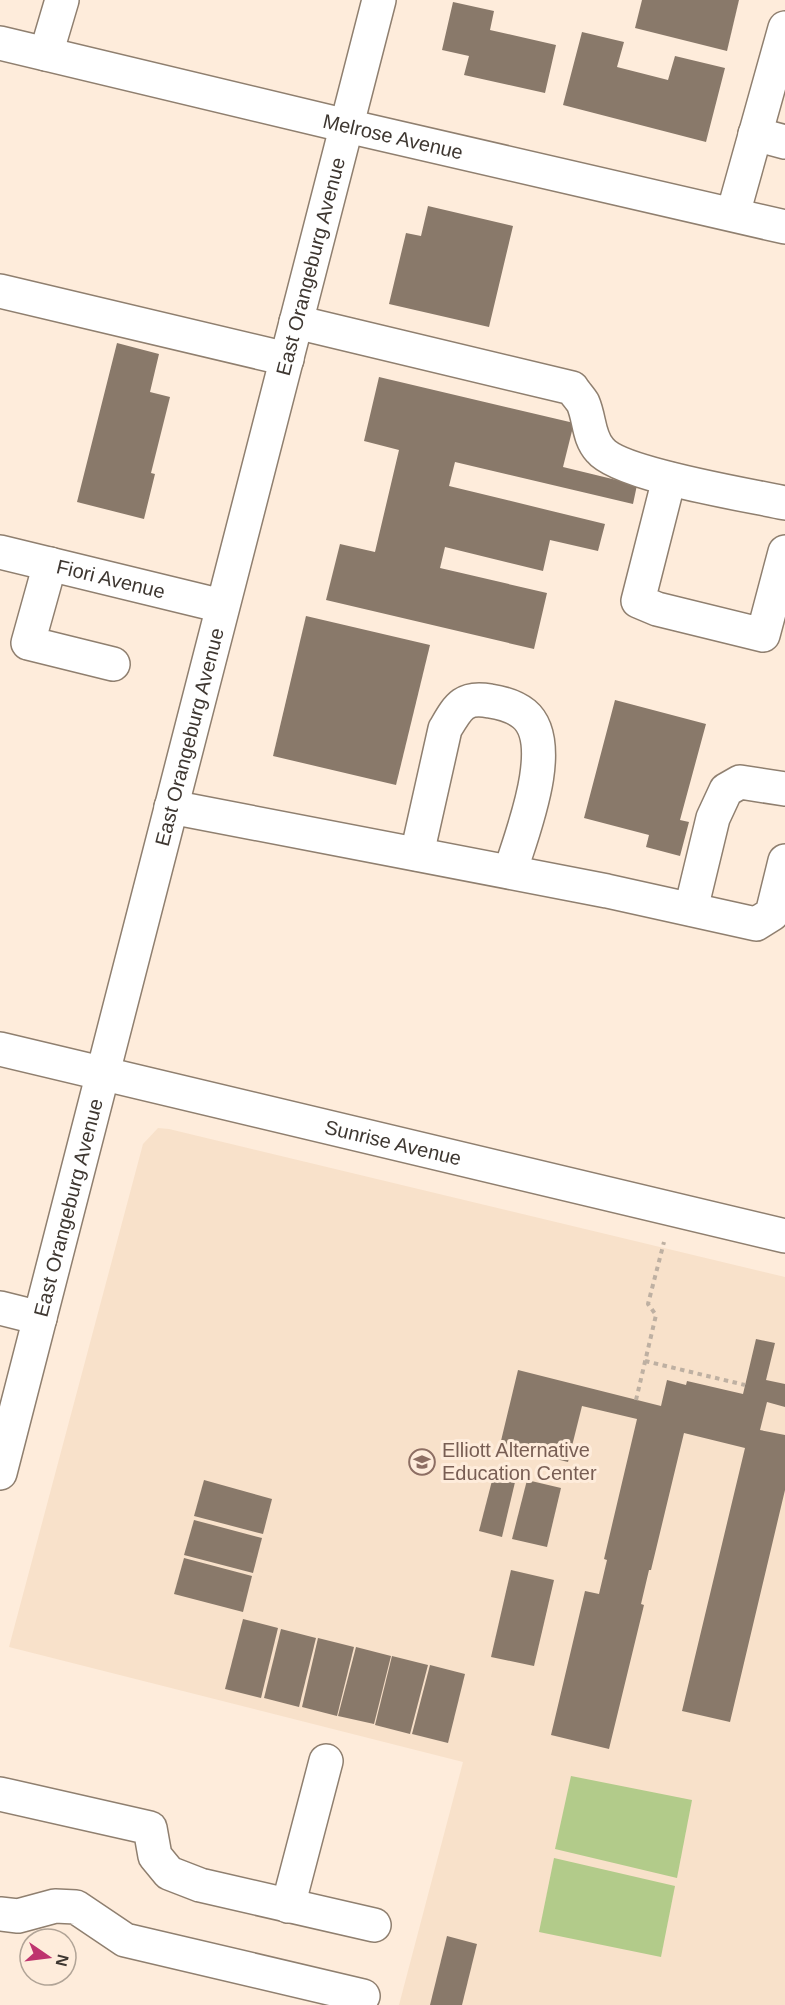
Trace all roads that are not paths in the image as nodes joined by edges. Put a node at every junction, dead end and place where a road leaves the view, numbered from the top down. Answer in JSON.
{"nodes":[{"id":1,"x":62,"y":0,"type":"edge"},
{"id":2,"x":379,"y":0,"type":"edge"},
{"id":3,"x":785,"y":28,"type":"edge"},
{"id":4,"x":0,"y":43,"type":"edge"},
{"id":5,"x":46,"y":54,"type":"junction"},
{"id":6,"x":347,"y":126,"type":"junction"},
{"id":7,"x":770,"y":138,"type":"edge"},
{"id":8,"x":733,"y":214,"type":"junction"},
{"id":9,"x":784,"y":222,"type":"edge"},
{"id":10,"x":0,"y":291,"type":"edge"},
{"id":11,"x":296,"y":322,"type":"junction"},
{"id":12,"x":286,"y":359,"type":"junction"},
{"id":13,"x":669,"y":479,"type":"junction"},
{"id":14,"x":785,"y":503,"type":"edge"},
{"id":15,"x":0,"y":552,"type":"edge"},
{"id":16,"x":785,"y":552,"type":"edge"},
{"id":17,"x":50,"y":564,"type":"junction"},
{"id":18,"x":222,"y":606,"type":"junction"},
{"id":19,"x":113,"y":664,"type":"dead end"},
{"id":20,"x":785,"y":789,"type":"edge"},
{"id":21,"x":171,"y":807,"type":"junction"},
{"id":22,"x":417,"y":854,"type":"junction"},
{"id":23,"x":785,"y":861,"type":"edge"},
{"id":24,"x":510,"y":872,"type":"junction"},
{"id":25,"x":691,"y":909,"type":"junction"},
{"id":26,"x":0,"y":1049,"type":"edge"},
{"id":27,"x":103,"y":1074,"type":"junction"},
{"id":28,"x":785,"y":1236,"type":"edge"},
{"id":29,"x":0,"y":1308,"type":"edge"},
{"id":30,"x":40,"y":1318,"type":"junction"},
{"id":31,"x":0,"y":1473,"type":"edge"},
{"id":32,"x":326,"y":1761,"type":"dead end"},
{"id":33,"x":0,"y":1794,"type":"edge"},
{"id":34,"x":288,"y":1906,"type":"junction"},
{"id":35,"x":0,"y":1914,"type":"edge"},
{"id":36,"x":374,"y":1925,"type":"dead end"},
{"id":37,"x":363,"y":1996,"type":"dead end"}],
"edges":[{"from":1,"to":5,"type":"street"},
{"from":2,"to":6,"type":"street","name":"East Orangeburg Avenue"},
{"from":3,"to":7,"type":"street"},
{"from":4,"to":5,"type":"street","name":"Melrose Avenue"},
{"from":5,"to":6,"type":"street","name":"Melrose Avenue"},
{"from":6,"to":8,"type":"street","name":"Melrose Avenue"},
{"from":6,"to":11,"type":"street","name":"East Orangeburg Avenue"},
{"from":7,"to":8,"type":"street"},
{"from":8,"to":9,"type":"street","name":"Melrose Avenue"},
{"from":10,"to":12,"type":"street"},
{"from":11,"to":12,"type":"street","name":"East Orangeburg Avenue"},
{"from":11,"to":13,"type":"street"},
{"from":12,"to":18,"type":"street","name":"East Orangeburg Avenue"},
{"from":13,"to":14,"type":"street"},
{"from":13,"to":16,"type":"street"},
{"from":15,"to":17,"type":"street","name":"Fiori Avenue"},
{"from":17,"to":18,"type":"street","name":"Fiori Avenue"},
{"from":17,"to":19,"type":"street"},
{"from":18,"to":21,"type":"street","name":"East Orangeburg Avenue"},
{"from":20,"to":25,"type":"street"},
{"from":21,"to":22,"type":"street"},
{"from":21,"to":27,"type":"street","name":"East Orangeburg Avenue"},
{"from":22,"to":24,"type":"street"},
{"from":22,"to":24,"type":"street"},
{"from":23,"to":25,"type":"street"},
{"from":24,"to":25,"type":"street"},
{"from":26,"to":27,"type":"street","name":"Sunrise Avenue"},
{"from":27,"to":28,"type":"street","name":"Sunrise Avenue"},
{"from":27,"to":30,"type":"street","name":"East Orangeburg Avenue"},
{"from":29,"to":30,"type":"street"},
{"from":30,"to":31,"type":"street","name":"East Orangeburg Avenue"},
{"from":32,"to":34,"type":"street"},
{"from":33,"to":34,"type":"street"},
{"from":34,"to":36,"type":"street"},
{"from":35,"to":37,"type":"street"}]}
